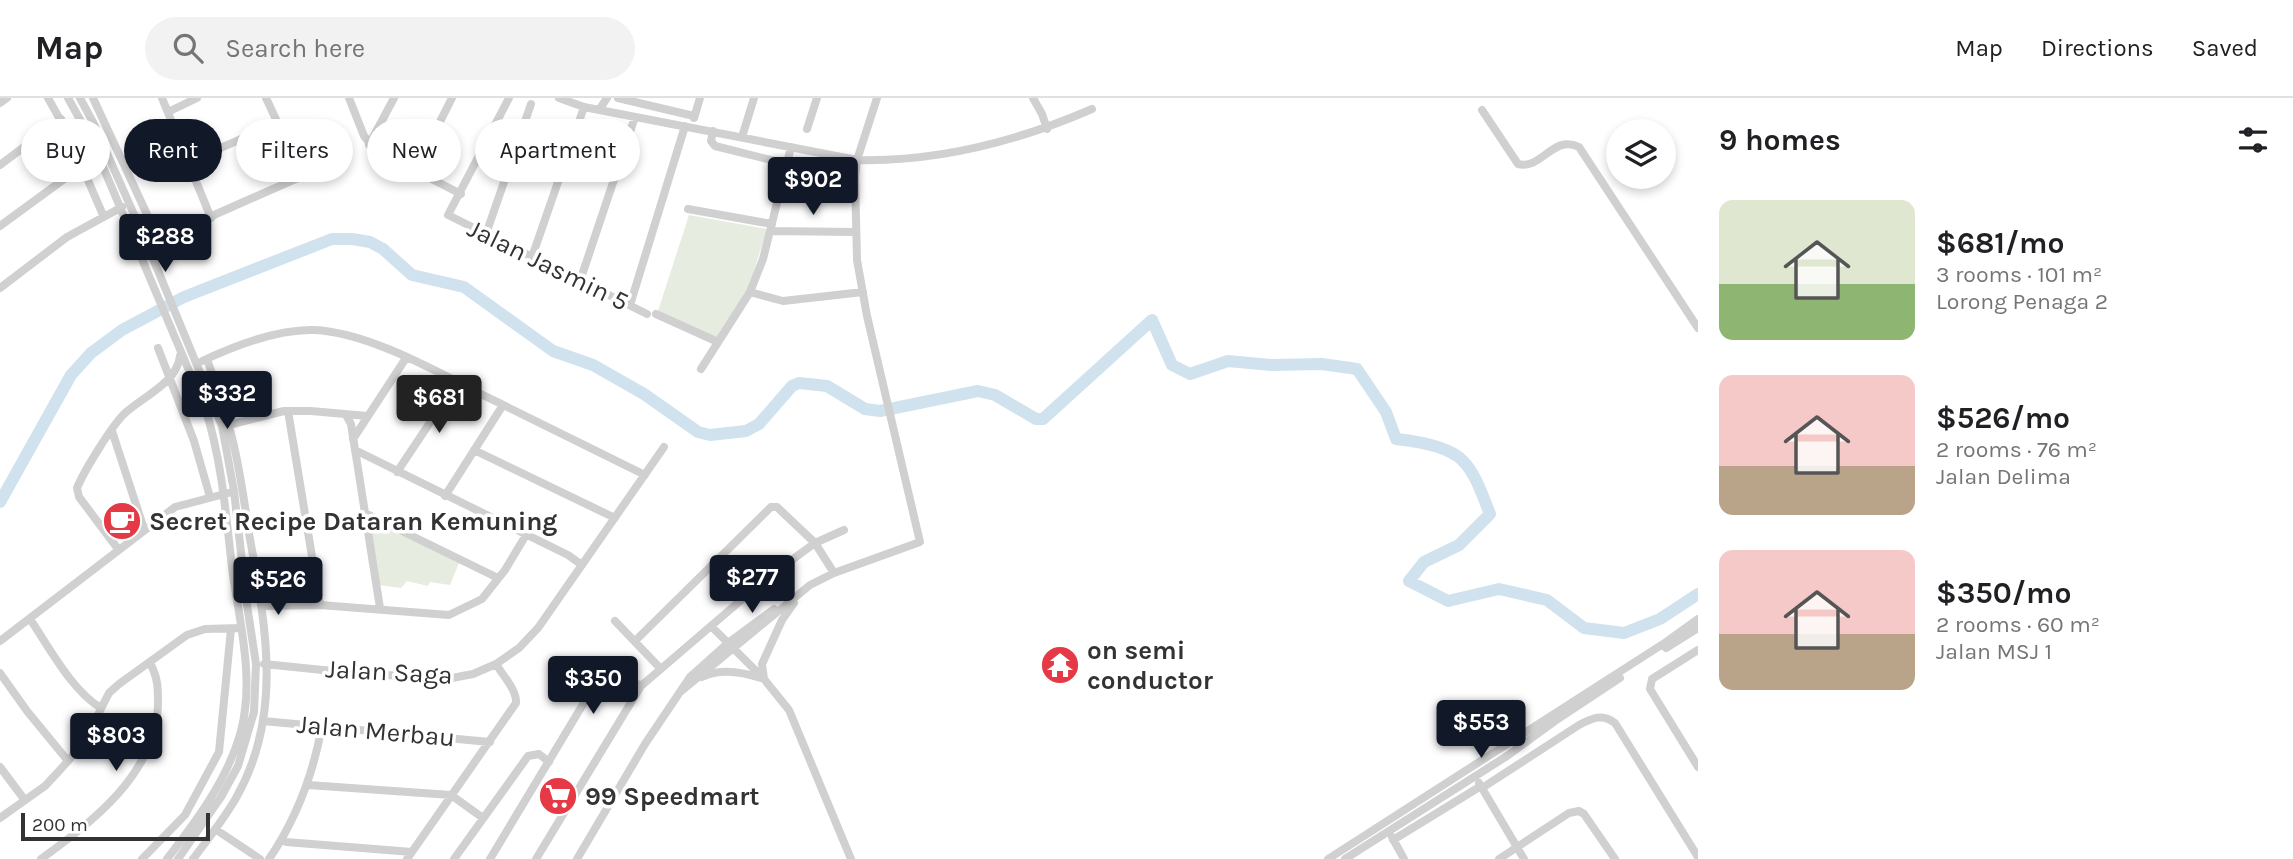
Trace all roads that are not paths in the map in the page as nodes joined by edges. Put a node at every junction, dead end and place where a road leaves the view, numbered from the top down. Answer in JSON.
{"nodes":[{"id":1,"x":7,"y":98,"type":"edge"},
{"id":2,"x":48,"y":98,"type":"edge"},
{"id":3,"x":68,"y":98,"type":"edge"},
{"id":4,"x":80,"y":98,"type":"edge"},
{"id":5,"x":93,"y":98,"type":"edge"},
{"id":6,"x":162,"y":98,"type":"edge"},
{"id":7,"x":197,"y":98,"type":"edge"},
{"id":8,"x":267,"y":98,"type":"edge"},
{"id":9,"x":349,"y":98,"type":"edge"},
{"id":10,"x":394,"y":98,"type":"edge"},
{"id":11,"x":452,"y":98,"type":"edge"},
{"id":12,"x":509,"y":98,"type":"edge"},
{"id":13,"x":559,"y":98,"type":"edge"},
{"id":14,"x":607,"y":98,"type":"edge"},
{"id":15,"x":618,"y":98,"type":"edge"},
{"id":16,"x":700,"y":98,"type":"edge"},
{"id":17,"x":754,"y":98,"type":"edge"},
{"id":18,"x":817,"y":98,"type":"edge"},
{"id":19,"x":877,"y":98,"type":"edge"},
{"id":20,"x":1033,"y":98,"type":"edge"},
{"id":21,"x":0,"y":103,"type":"edge"},
{"id":22,"x":531,"y":104,"type":"dead end"},
{"id":23,"x":584,"y":107,"type":"junction"},
{"id":24,"x":1092,"y":109,"type":"dead end"},
{"id":25,"x":599,"y":110,"type":"junction"},
{"id":26,"x":1482,"y":110,"type":"dead end"},
{"id":27,"x":168,"y":111,"type":"junction"},
{"id":28,"x":694,"y":116,"type":"junction"},
{"id":29,"x":635,"y":117,"type":"junction"},
{"id":30,"x":61,"y":119,"type":"edge"},
{"id":31,"x":171,"y":119,"type":"edge"},
{"id":32,"x":276,"y":119,"type":"edge"},
{"id":33,"x":383,"y":119,"type":"edge"},
{"id":34,"x":441,"y":119,"type":"edge"},
{"id":35,"x":688,"y":127,"type":"junction"},
{"id":36,"x":807,"y":129,"type":"dead end"},
{"id":37,"x":1047,"y":129,"type":"junction"},
{"id":38,"x":713,"y":131,"type":"junction"},
{"id":39,"x":741,"y":137,"type":"junction"},
{"id":40,"x":367,"y":140,"type":"edge"},
{"id":41,"x":791,"y":147,"type":"junction"},
{"id":42,"x":21,"y":149,"type":"edge"},
{"id":43,"x":857,"y":160,"type":"junction"},
{"id":44,"x":124,"y":161,"type":"edge"},
{"id":45,"x":787,"y":164,"type":"junction"},
{"id":46,"x":0,"y":165,"type":"edge"},
{"id":47,"x":855,"y":176,"type":"junction"},
{"id":48,"x":60,"y":182,"type":"edge"},
{"id":49,"x":89,"y":182,"type":"edge"},
{"id":50,"x":134,"y":182,"type":"edge"},
{"id":51,"x":196,"y":182,"type":"edge"},
{"id":52,"x":289,"y":182,"type":"edge"},
{"id":53,"x":437,"y":182,"type":"edge"},
{"id":54,"x":461,"y":194,"type":"junction"},
{"id":55,"x":125,"y":206,"type":"junction"},
{"id":56,"x":688,"y":209,"type":"dead end"},
{"id":57,"x":103,"y":215,"type":"junction"},
{"id":58,"x":211,"y":218,"type":"junction"},
{"id":59,"x":0,"y":226,"type":"edge"},
{"id":60,"x":771,"y":227,"type":"junction"},
{"id":61,"x":856,"y":232,"type":"junction"},
{"id":62,"x":486,"y":234,"type":"junction"},
{"id":63,"x":159,"y":238,"type":"junction"},
{"id":64,"x":147,"y":244,"type":"junction"},
{"id":65,"x":532,"y":257,"type":"junction"},
{"id":66,"x":580,"y":281,"type":"junction"},
{"id":67,"x":0,"y":288,"type":"edge"},
{"id":68,"x":750,"y":292,"type":"junction"},
{"id":69,"x":863,"y":292,"type":"junction"},
{"id":70,"x":158,"y":299,"type":"junction"},
{"id":71,"x":630,"y":305,"type":"junction"},
{"id":72,"x":171,"y":317,"type":"junction"},
{"id":73,"x":1698,"y":328,"type":"edge"},
{"id":74,"x":718,"y":342,"type":"junction"},
{"id":75,"x":158,"y":348,"type":"dead end"},
{"id":76,"x":180,"y":353,"type":"junction"},
{"id":77,"x":406,"y":358,"type":"junction"},
{"id":78,"x":207,"y":359,"type":"junction"},
{"id":79,"x":197,"y":364,"type":"junction"},
{"id":80,"x":702,"y":369,"type":"dead end"},
{"id":81,"x":170,"y":377,"type":"junction"},
{"id":82,"x":192,"y":380,"type":"junction"},
{"id":83,"x":457,"y":382,"type":"junction"},
{"id":84,"x":503,"y":405,"type":"junction"},
{"id":85,"x":288,"y":411,"type":"junction"},
{"id":86,"x":346,"y":415,"type":"junction"},
{"id":87,"x":367,"y":416,"type":"junction"},
{"id":88,"x":229,"y":425,"type":"junction"},
{"id":89,"x":112,"y":431,"type":"junction"},
{"id":90,"x":353,"y":439,"type":"junction"},
{"id":91,"x":664,"y":447,"type":"dead end"},
{"id":92,"x":355,"y":450,"type":"junction"},
{"id":93,"x":474,"y":450,"type":"junction"},
{"id":94,"x":397,"y":472,"type":"junction"},
{"id":95,"x":645,"y":475,"type":"junction"},
{"id":96,"x":234,"y":491,"type":"junction"},
{"id":97,"x":224,"y":494,"type":"junction"},
{"id":98,"x":445,"y":496,"type":"junction"},
{"id":99,"x":210,"y":498,"type":"junction"},
{"id":100,"x":365,"y":513,"type":"junction"},
{"id":101,"x":615,"y":518,"type":"junction"},
{"id":102,"x":144,"y":529,"type":"junction"},
{"id":103,"x":844,"y":530,"type":"dead end"},
{"id":104,"x":526,"y":535,"type":"junction"},
{"id":105,"x":815,"y":543,"type":"junction"},
{"id":106,"x":118,"y":549,"type":"junction"},
{"id":107,"x":582,"y":565,"type":"junction"},
{"id":108,"x":834,"y":573,"type":"junction"},
{"id":109,"x":498,"y":578,"type":"junction"},
{"id":110,"x":810,"y":585,"type":"junction"},
{"id":111,"x":320,"y":605,"type":"junction"},
{"id":112,"x":262,"y":606,"type":"junction"},
{"id":113,"x":380,"y":608,"type":"junction"},
{"id":114,"x":30,"y":619,"type":"junction"},
{"id":115,"x":1698,"y":619,"type":"edge"},
{"id":116,"x":615,"y":621,"type":"dead end"},
{"id":117,"x":712,"y":627,"type":"junction"},
{"id":118,"x":1698,"y":628,"type":"edge"},
{"id":119,"x":236,"y":629,"type":"junction"},
{"id":120,"x":0,"y":641,"type":"edge"},
{"id":121,"x":635,"y":641,"type":"junction"},
{"id":122,"x":731,"y":646,"type":"junction"},
{"id":123,"x":1698,"y":650,"type":"edge"},
{"id":124,"x":150,"y":663,"type":"junction"},
{"id":125,"x":256,"y":664,"type":"junction"},
{"id":126,"x":268,"y":664,"type":"junction"},
{"id":127,"x":496,"y":664,"type":"junction"},
{"id":128,"x":660,"y":668,"type":"junction"},
{"id":129,"x":0,"y":673,"type":"edge"},
{"id":130,"x":764,"y":679,"type":"junction"},
{"id":131,"x":694,"y":681,"type":"junction"},
{"id":132,"x":640,"y":686,"type":"junction"},
{"id":133,"x":679,"y":693,"type":"junction"},
{"id":134,"x":101,"y":708,"type":"junction"},
{"id":135,"x":263,"y":721,"type":"junction"},
{"id":136,"x":322,"y":726,"type":"junction"},
{"id":137,"x":1531,"y":729,"type":"junction"},
{"id":138,"x":489,"y":742,"type":"junction"},
{"id":139,"x":1507,"y":756,"type":"junction"},
{"id":140,"x":68,"y":761,"type":"junction"},
{"id":141,"x":549,"y":762,"type":"junction"},
{"id":142,"x":0,"y":767,"type":"edge"},
{"id":143,"x":1698,"y":767,"type":"edge"},
{"id":144,"x":1475,"y":776,"type":"junction"},
{"id":145,"x":308,"y":785,"type":"junction"},
{"id":146,"x":1481,"y":786,"type":"junction"},
{"id":147,"x":1448,"y":794,"type":"junction"},
{"id":148,"x":451,"y":795,"type":"junction"},
{"id":149,"x":24,"y":799,"type":"junction"},
{"id":150,"x":1411,"y":807,"type":"junction"},
{"id":151,"x":0,"y":818,"type":"edge"},
{"id":152,"x":483,"y":818,"type":"junction"},
{"id":153,"x":215,"y":829,"type":"junction"},
{"id":154,"x":1391,"y":836,"type":"junction"},
{"id":155,"x":282,"y":840,"type":"junction"},
{"id":156,"x":1517,"y":847,"type":"junction"},
{"id":157,"x":410,"y":856,"type":"edge"},
{"id":158,"x":1698,"y":857,"type":"edge"},
{"id":159,"x":41,"y":859,"type":"edge"},
{"id":160,"x":142,"y":859,"type":"edge"},
{"id":161,"x":167,"y":859,"type":"edge"},
{"id":162,"x":178,"y":859,"type":"edge"},
{"id":163,"x":193,"y":859,"type":"edge"},
{"id":164,"x":260,"y":859,"type":"edge"},
{"id":165,"x":269,"y":859,"type":"edge"},
{"id":166,"x":454,"y":859,"type":"edge"},
{"id":167,"x":490,"y":859,"type":"edge"},
{"id":168,"x":536,"y":859,"type":"edge"},
{"id":169,"x":577,"y":859,"type":"edge"},
{"id":170,"x":851,"y":859,"type":"edge"},
{"id":171,"x":1328,"y":859,"type":"edge"},
{"id":172,"x":1345,"y":859,"type":"edge"},
{"id":173,"x":1405,"y":859,"type":"edge"},
{"id":174,"x":1499,"y":859,"type":"edge"},
{"id":175,"x":1524,"y":859,"type":"edge"},
{"id":176,"x":1615,"y":859,"type":"edge"}],
"edges":[{"from":1,"to":21,"type":"street"},
{"from":2,"to":30,"type":"street"},
{"from":3,"to":55,"type":"street"},
{"from":4,"to":55,"type":"street"},
{"from":5,"to":44,"type":"street"},
{"from":6,"to":27,"type":"street"},
{"from":7,"to":27,"type":"street"},
{"from":8,"to":32,"type":"street"},
{"from":9,"to":40,"type":"street"},
{"from":10,"to":33,"type":"street"},
{"from":11,"to":34,"type":"street"},
{"from":12,"to":54,"type":"street"},
{"from":13,"to":23,"type":"street"},
{"from":14,"to":25,"type":"street"},
{"from":15,"to":28,"type":"street"},
{"from":16,"to":28,"type":"street"},
{"from":17,"to":39,"type":"street"},
{"from":18,"to":36,"type":"street"},
{"from":19,"to":43,"type":"street"},
{"from":20,"to":37,"type":"street"},
{"from":22,"to":62,"type":"street"},
{"from":23,"to":25,"type":"street"},
{"from":23,"to":65,"type":"street"},
{"from":24,"to":37,"type":"street"},
{"from":25,"to":29,"type":"street"},
{"from":26,"to":73,"type":"street"},
{"from":27,"to":31,"type":"street"},
{"from":28,"to":35,"type":"street"},
{"from":29,"to":35,"type":"street"},
{"from":29,"to":66,"type":"street"},
{"from":35,"to":38,"type":"street"},
{"from":35,"to":71,"type":"street"},
{"from":37,"to":43,"type":"street"},
{"from":38,"to":39,"type":"street"},
{"from":38,"to":45,"type":"street"},
{"from":39,"to":41,"type":"street"},
{"from":41,"to":43,"type":"street"},
{"from":41,"to":45,"type":"street"},
{"from":42,"to":46,"type":"street"},
{"from":43,"to":47,"type":"street"},
{"from":45,"to":47,"type":"street"},
{"from":45,"to":60,"type":"street"},
{"from":47,"to":61,"type":"street"},
{"from":48,"to":59,"type":"street"},
{"from":49,"to":57,"type":"street"},
{"from":50,"to":63,"type":"street"},
{"from":51,"to":58,"type":"street"},
{"from":52,"to":58,"type":"street"},
{"from":53,"to":54,"type":"street"},
{"from":54,"to":62,"type":"street","name":"Jalan Jasmin 5"},
{"from":55,"to":57,"type":"street"},
{"from":55,"to":64,"type":"street"},
{"from":55,"to":70,"type":"street"},
{"from":56,"to":60,"type":"street"},
{"from":57,"to":67,"type":"street"},
{"from":58,"to":63,"type":"street"},
{"from":60,"to":61,"type":"street"},
{"from":60,"to":68,"type":"street"},
{"from":61,"to":69,"type":"street"},
{"from":62,"to":65,"type":"street","name":"Jalan Jasmin 5"},
{"from":63,"to":64,"type":"street"},
{"from":64,"to":70,"type":"street"},
{"from":64,"to":72,"type":"street"},
{"from":65,"to":66,"type":"street","name":"Jalan Jasmin 5"},
{"from":66,"to":71,"type":"street","name":"Jalan Jasmin 5"},
{"from":68,"to":69,"type":"street"},
{"from":68,"to":74,"type":"street"},
{"from":69,"to":108,"type":"street"},
{"from":70,"to":72,"type":"street"},
{"from":71,"to":74,"type":"street","name":"Jalan Jasmin 5"},
{"from":72,"to":76,"type":"street"},
{"from":72,"to":79,"type":"street"},
{"from":74,"to":80,"type":"street"},
{"from":75,"to":81,"type":"street"},
{"from":76,"to":81,"type":"street"},
{"from":76,"to":82,"type":"street"},
{"from":77,"to":78,"type":"street"},
{"from":77,"to":83,"type":"street"},
{"from":77,"to":87,"type":"street"},
{"from":78,"to":79,"type":"street"},
{"from":78,"to":88,"type":"street"},
{"from":79,"to":96,"type":"street"},
{"from":81,"to":82,"type":"street"},
{"from":81,"to":89,"type":"street"},
{"from":81,"to":99,"type":"street"},
{"from":82,"to":97,"type":"street"},
{"from":83,"to":84,"type":"street"},
{"from":83,"to":94,"type":"street"},
{"from":84,"to":93,"type":"street"},
{"from":84,"to":95,"type":"street"},
{"from":85,"to":86,"type":"street"},
{"from":85,"to":88,"type":"street"},
{"from":85,"to":111,"type":"street"},
{"from":86,"to":87,"type":"street"},
{"from":86,"to":90,"type":"street"},
{"from":87,"to":90,"type":"street"},
{"from":88,"to":112,"type":"street"},
{"from":89,"to":102,"type":"street"},
{"from":89,"to":106,"type":"street"},
{"from":90,"to":92,"type":"street"},
{"from":91,"to":95,"type":"street","name":"Jalan Saga"},
{"from":92,"to":94,"type":"street"},
{"from":92,"to":100,"type":"street"},
{"from":93,"to":98,"type":"street"},
{"from":93,"to":101,"type":"street"},
{"from":94,"to":98,"type":"street"},
{"from":95,"to":101,"type":"street","name":"Jalan Saga"},
{"from":96,"to":97,"type":"street"},
{"from":96,"to":125,"type":"street"},
{"from":97,"to":99,"type":"street"},
{"from":97,"to":119,"type":"street"},
{"from":98,"to":104,"type":"street"},
{"from":99,"to":102,"type":"street"},
{"from":100,"to":109,"type":"street"},
{"from":100,"to":113,"type":"street"},
{"from":101,"to":107,"type":"street","name":"Jalan Saga"},
{"from":102,"to":106,"type":"street"},
{"from":103,"to":105,"type":"street"},
{"from":104,"to":107,"type":"street"},
{"from":104,"to":109,"type":"street"},
{"from":105,"to":108,"type":"street"},
{"from":105,"to":117,"type":"street"},
{"from":105,"to":121,"type":"street"},
{"from":106,"to":114,"type":"street"},
{"from":107,"to":127,"type":"street","name":"Jalan Saga"},
{"from":108,"to":110,"type":"street"},
{"from":109,"to":113,"type":"street"},
{"from":110,"to":122,"type":"street"},
{"from":110,"to":130,"type":"street"},
{"from":111,"to":112,"type":"street"},
{"from":111,"to":113,"type":"street"},
{"from":112,"to":126,"type":"street"},
{"from":114,"to":120,"type":"street"},
{"from":114,"to":134,"type":"street"},
{"from":115,"to":137,"type":"street"},
{"from":116,"to":121,"type":"street"},
{"from":117,"to":122,"type":"street"},
{"from":117,"to":128,"type":"street"},
{"from":118,"to":139,"type":"street"},
{"from":119,"to":124,"type":"street"},
{"from":119,"to":160,"type":"street"},
{"from":119,"to":161,"type":"street"},
{"from":121,"to":128,"type":"street"},
{"from":122,"to":130,"type":"street"},
{"from":122,"to":131,"type":"street"},
{"from":122,"to":133,"type":"street"},
{"from":123,"to":143,"type":"street"},
{"from":124,"to":134,"type":"street"},
{"from":124,"to":159,"type":"street"},
{"from":125,"to":126,"type":"street","name":"Jalan Saga"},
{"from":125,"to":162,"type":"street"},
{"from":126,"to":127,"type":"street","name":"Jalan Saga"},
{"from":126,"to":135,"type":"street"},
{"from":127,"to":138,"type":"street"},
{"from":128,"to":132,"type":"street"},
{"from":129,"to":140,"type":"street"},
{"from":130,"to":131,"type":"street"},
{"from":130,"to":170,"type":"street"},
{"from":131,"to":133,"type":"street"},
{"from":132,"to":141,"type":"street"},
{"from":132,"to":168,"type":"street"},
{"from":133,"to":169,"type":"street"},
{"from":134,"to":140,"type":"street"},
{"from":135,"to":136,"type":"street","name":"Jalan Merbau"},
{"from":135,"to":153,"type":"street"},
{"from":136,"to":138,"type":"street","name":"Jalan Merbau"},
{"from":136,"to":145,"type":"street"},
{"from":137,"to":144,"type":"street"},
{"from":137,"to":150,"type":"street"},
{"from":138,"to":148,"type":"street"},
{"from":139,"to":144,"type":"street"},
{"from":139,"to":146,"type":"street"},
{"from":140,"to":149,"type":"street"},
{"from":141,"to":152,"type":"street"},
{"from":141,"to":167,"type":"street"},
{"from":142,"to":149,"type":"street"},
{"from":144,"to":146,"type":"street"},
{"from":144,"to":147,"type":"street"},
{"from":144,"to":150,"type":"street"},
{"from":145,"to":148,"type":"street"},
{"from":145,"to":155,"type":"street"},
{"from":146,"to":147,"type":"street"},
{"from":146,"to":154,"type":"street"},
{"from":146,"to":156,"type":"street"},
{"from":146,"to":158,"type":"street"},
{"from":147,"to":154,"type":"street"},
{"from":148,"to":152,"type":"street"},
{"from":148,"to":157,"type":"street"},
{"from":149,"to":151,"type":"street"},
{"from":150,"to":171,"type":"street"},
{"from":152,"to":166,"type":"street"},
{"from":153,"to":163,"type":"street"},
{"from":153,"to":164,"type":"street"},
{"from":154,"to":172,"type":"street"},
{"from":154,"to":173,"type":"street"},
{"from":155,"to":157,"type":"street"},
{"from":155,"to":165,"type":"street"},
{"from":156,"to":174,"type":"street"},
{"from":156,"to":175,"type":"street"},
{"from":156,"to":176,"type":"street"}]}
